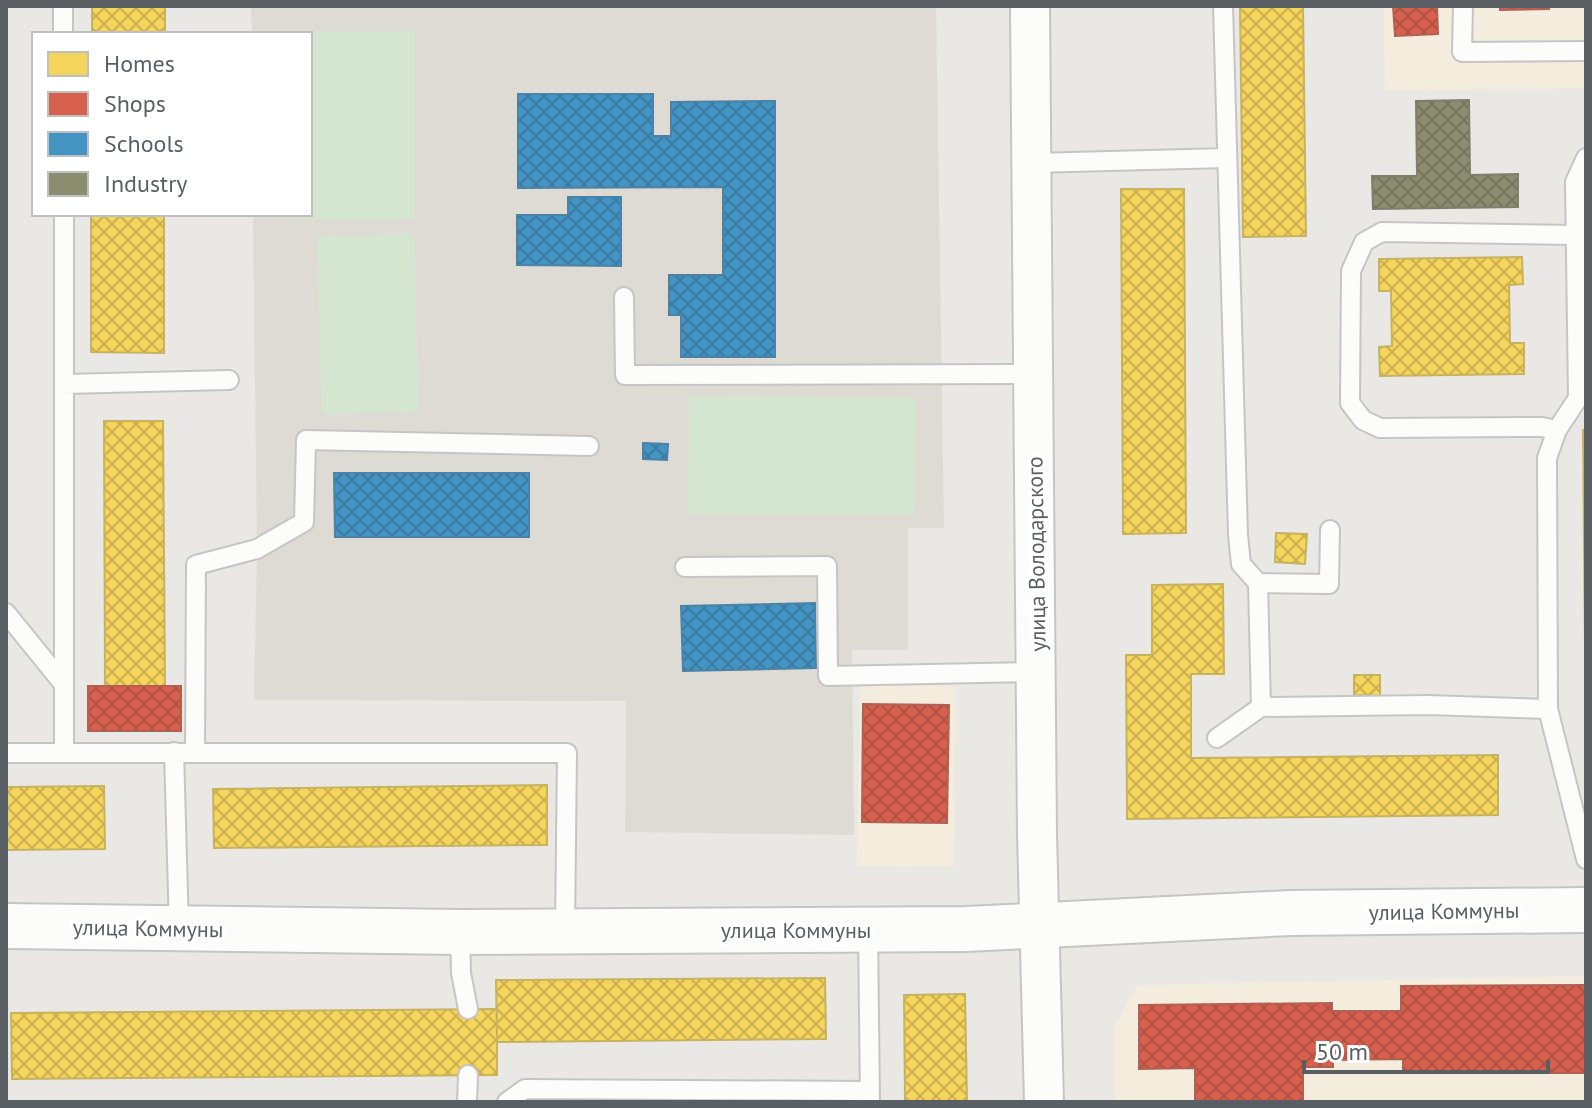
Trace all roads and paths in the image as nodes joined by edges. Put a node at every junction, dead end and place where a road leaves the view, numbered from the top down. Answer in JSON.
{"nodes":[{"id":1,"x":63,"y":6,"type":"edge"},
{"id":2,"x":1030,"y":6,"type":"edge"},
{"id":3,"x":1223,"y":6,"type":"edge"},
{"id":4,"x":1463,"y":6,"type":"edge"},
{"id":5,"x":63,"y":32,"type":"edge"},
{"id":6,"x":1586,"y":51,"type":"edge"},
{"id":7,"x":1226,"y":158,"type":"junction"},
{"id":8,"x":1586,"y":158,"type":"edge"},
{"id":9,"x":1032,"y":163,"type":"junction"},
{"id":10,"x":64,"y":216,"type":"edge"},
{"id":11,"x":1576,"y":235,"type":"junction"},
{"id":12,"x":624,"y":297,"type":"dead end"},
{"id":13,"x":1034,"y":374,"type":"junction"},
{"id":14,"x":229,"y":380,"type":"dead end"},
{"id":15,"x":64,"y":384,"type":"junction"},
{"id":16,"x":1557,"y":430,"type":"junction"},
{"id":17,"x":589,"y":446,"type":"dead end"},
{"id":18,"x":1330,"y":530,"type":"dead end"},
{"id":19,"x":685,"y":567,"type":"dead end"},
{"id":20,"x":1258,"y":583,"type":"junction"},
{"id":21,"x":6,"y":613,"type":"edge"},
{"id":22,"x":1037,"y":672,"type":"junction"},
{"id":23,"x":62,"y":682,"type":"junction"},
{"id":24,"x":1261,"y":707,"type":"junction"},
{"id":25,"x":1548,"y":709,"type":"junction"},
{"id":26,"x":1217,"y":738,"type":"dead end"},
{"id":27,"x":174,"y":752,"type":"junction"},
{"id":28,"x":195,"y":752,"type":"junction"},
{"id":29,"x":6,"y":753,"type":"edge"},
{"id":30,"x":64,"y":753,"type":"junction"},
{"id":31,"x":1584,"y":850,"type":"edge"},
{"id":32,"x":1586,"y":859,"type":"edge"},
{"id":33,"x":1586,"y":910,"type":"edge"},
{"id":34,"x":1498,"y":911,"type":"junction"},
{"id":35,"x":1039,"y":924,"type":"junction"},
{"id":36,"x":6,"y":926,"type":"edge"},
{"id":37,"x":179,"y":929,"type":"junction"},
{"id":38,"x":868,"y":929,"type":"junction"},
{"id":39,"x":565,"y":931,"type":"junction"},
{"id":40,"x":460,"y":932,"type":"junction"},
{"id":41,"x":468,"y":1009,"type":"dead end"},
{"id":42,"x":468,"y":1075,"type":"dead end"},
{"id":43,"x":870,"y":1096,"type":"edge"},
{"id":44,"x":467,"y":1102,"type":"edge"},
{"id":45,"x":507,"y":1102,"type":"edge"},
{"id":46,"x":1044,"y":1102,"type":"edge"}],
"edges":[{"from":1,"to":5,"type":"lane"},
{"from":2,"to":9,"type":"street","name":"улица Володарского"},
{"from":3,"to":7,"type":"lane"},
{"from":4,"to":6,"type":"lane"},
{"from":7,"to":9,"type":"lane"},
{"from":7,"to":20,"type":"lane"},
{"from":8,"to":11,"type":"lane"},
{"from":9,"to":13,"type":"street","name":"улица Володарского"},
{"from":10,"to":15,"type":"lane"},
{"from":11,"to":16,"type":"lane"},
{"from":11,"to":16,"type":"lane"},
{"from":12,"to":13,"type":"lane"},
{"from":13,"to":22,"type":"street","name":"улица Володарского"},
{"from":14,"to":15,"type":"lane"},
{"from":15,"to":23,"type":"lane"},
{"from":16,"to":25,"type":"lane"},
{"from":17,"to":28,"type":"lane"},
{"from":18,"to":20,"type":"lane"},
{"from":19,"to":22,"type":"lane"},
{"from":20,"to":24,"type":"lane"},
{"from":21,"to":23,"type":"lane"},
{"from":22,"to":35,"type":"street","name":"улица Володарского"},
{"from":23,"to":30,"type":"lane"},
{"from":24,"to":25,"type":"lane"},
{"from":24,"to":26,"type":"lane"},
{"from":25,"to":31,"type":"lane"},
{"from":27,"to":28,"type":"lane"},
{"from":27,"to":30,"type":"lane"},
{"from":27,"to":37,"type":"lane"},
{"from":28,"to":39,"type":"lane"},
{"from":29,"to":30,"type":"lane"},
{"from":31,"to":32,"type":"lane"},
{"from":31,"to":34,"type":"street"},
{"from":33,"to":34,"type":"street","name":"улица Коммуны"},
{"from":34,"to":35,"type":"street","name":"улица Коммуны"},
{"from":35,"to":38,"type":"street","name":"улица Коммуны"},
{"from":35,"to":46,"type":"street","name":"улица Володарского"},
{"from":36,"to":37,"type":"street","name":"улица Коммуны"},
{"from":37,"to":40,"type":"street","name":"улица Коммуны"},
{"from":38,"to":39,"type":"street","name":"улица Коммуны"},
{"from":38,"to":43,"type":"lane"},
{"from":39,"to":40,"type":"street","name":"улица Коммуны"},
{"from":40,"to":41,"type":"lane"},
{"from":42,"to":44,"type":"lane"},
{"from":43,"to":45,"type":"lane"}]}
